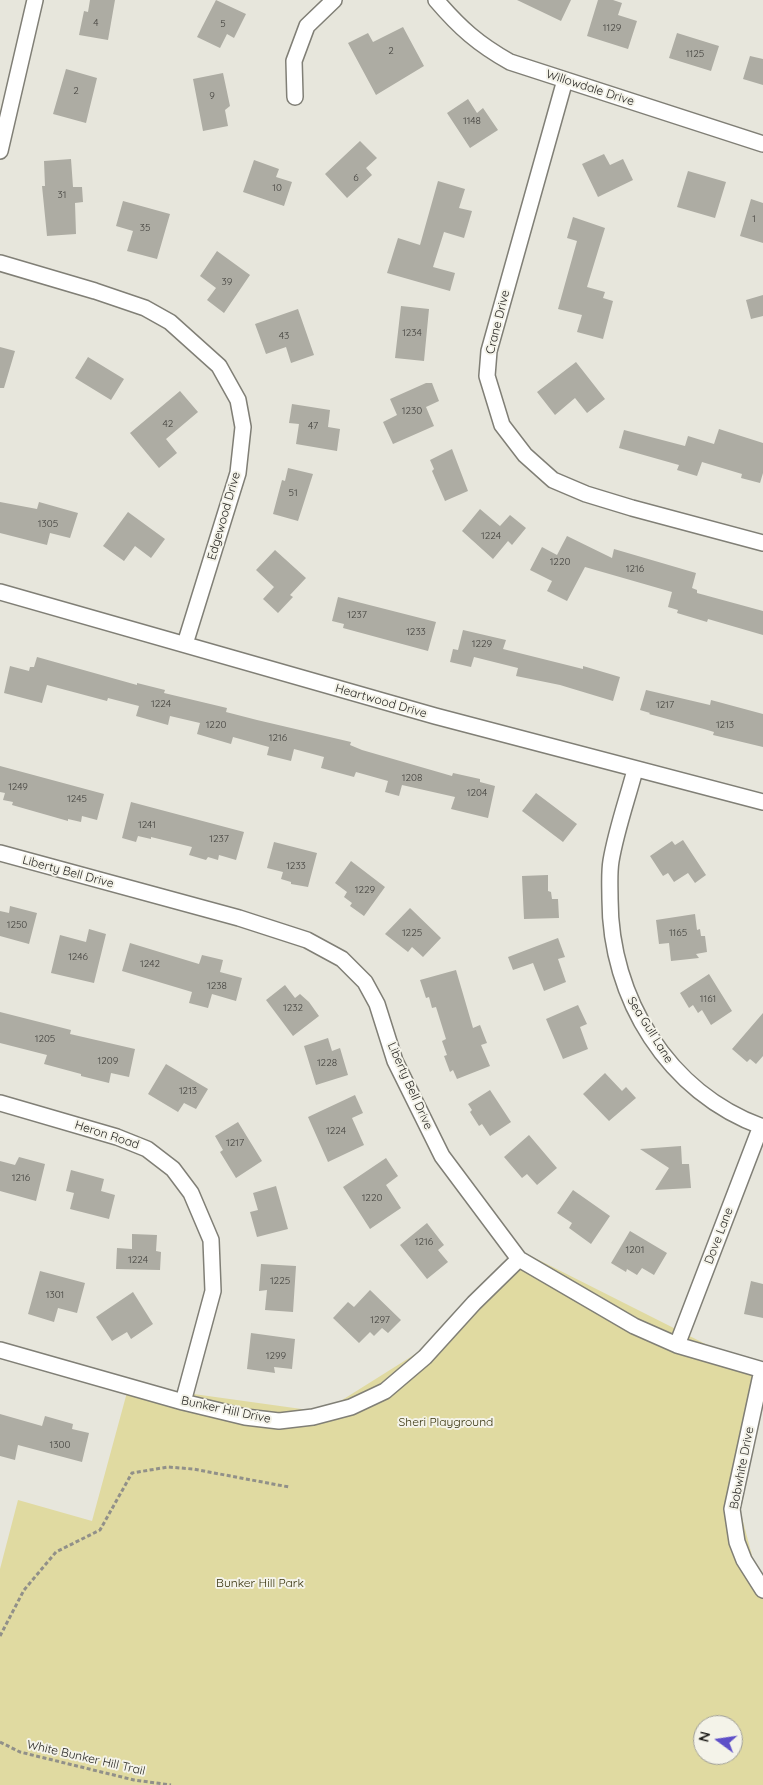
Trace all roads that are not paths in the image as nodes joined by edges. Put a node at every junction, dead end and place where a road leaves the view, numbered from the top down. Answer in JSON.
{"nodes":[{"id":1,"x":35,"y":0,"type":"edge"},
{"id":2,"x":334,"y":0,"type":"edge"},
{"id":3,"x":436,"y":0,"type":"edge"},
{"id":4,"x":565,"y":80,"type":"junction"},
{"id":5,"x":295,"y":97,"type":"dead end"},
{"id":6,"x":763,"y":144,"type":"edge"},
{"id":7,"x":0,"y":151,"type":"edge"},
{"id":8,"x":0,"y":263,"type":"edge"},
{"id":9,"x":763,"y":543,"type":"edge"},
{"id":10,"x":0,"y":592,"type":"edge"},
{"id":11,"x":185,"y":644,"type":"junction"},
{"id":12,"x":635,"y":770,"type":"junction"},
{"id":13,"x":763,"y":802,"type":"edge"},
{"id":14,"x":0,"y":854,"type":"edge"},
{"id":15,"x":0,"y":1103,"type":"edge"},
{"id":16,"x":762,"y":1126,"type":"edge"},
{"id":17,"x":519,"y":1259,"type":"junction"},
{"id":18,"x":677,"y":1345,"type":"junction"},
{"id":19,"x":0,"y":1350,"type":"edge"},
{"id":20,"x":762,"y":1370,"type":"edge"},
{"id":21,"x":183,"y":1402,"type":"junction"},
{"id":22,"x":763,"y":1590,"type":"edge"}],
"edges":[{"from":1,"to":7,"type":"street"},
{"from":2,"to":5,"type":"street"},
{"from":3,"to":4,"type":"street","name":"Willowdale Drive"},
{"from":4,"to":6,"type":"street","name":"Willowdale Drive"},
{"from":4,"to":9,"type":"street","name":"Crane Drive"},
{"from":8,"to":11,"type":"street","name":"Edgewood Drive"},
{"from":10,"to":11,"type":"street","name":"Heartwood Drive"},
{"from":11,"to":12,"type":"street","name":"Heartwood Drive"},
{"from":12,"to":13,"type":"street","name":"Heartwood Drive"},
{"from":12,"to":16,"type":"street","name":"Sea Gull Lane"},
{"from":14,"to":17,"type":"street","name":"Liberty Bell Drive"},
{"from":15,"to":21,"type":"street","name":"Heron Road"},
{"from":16,"to":18,"type":"street","name":"Dove Lane"},
{"from":17,"to":18,"type":"street","name":"Liberty Bell Drive"},
{"from":17,"to":21,"type":"street","name":"Bunker Hill Drive"},
{"from":18,"to":20,"type":"street","name":"Liberty Bell Drive"},
{"from":19,"to":21,"type":"street","name":"Bunker Hill Drive"},
{"from":20,"to":22,"type":"street","name":"Bobwhite Drive"}]}
